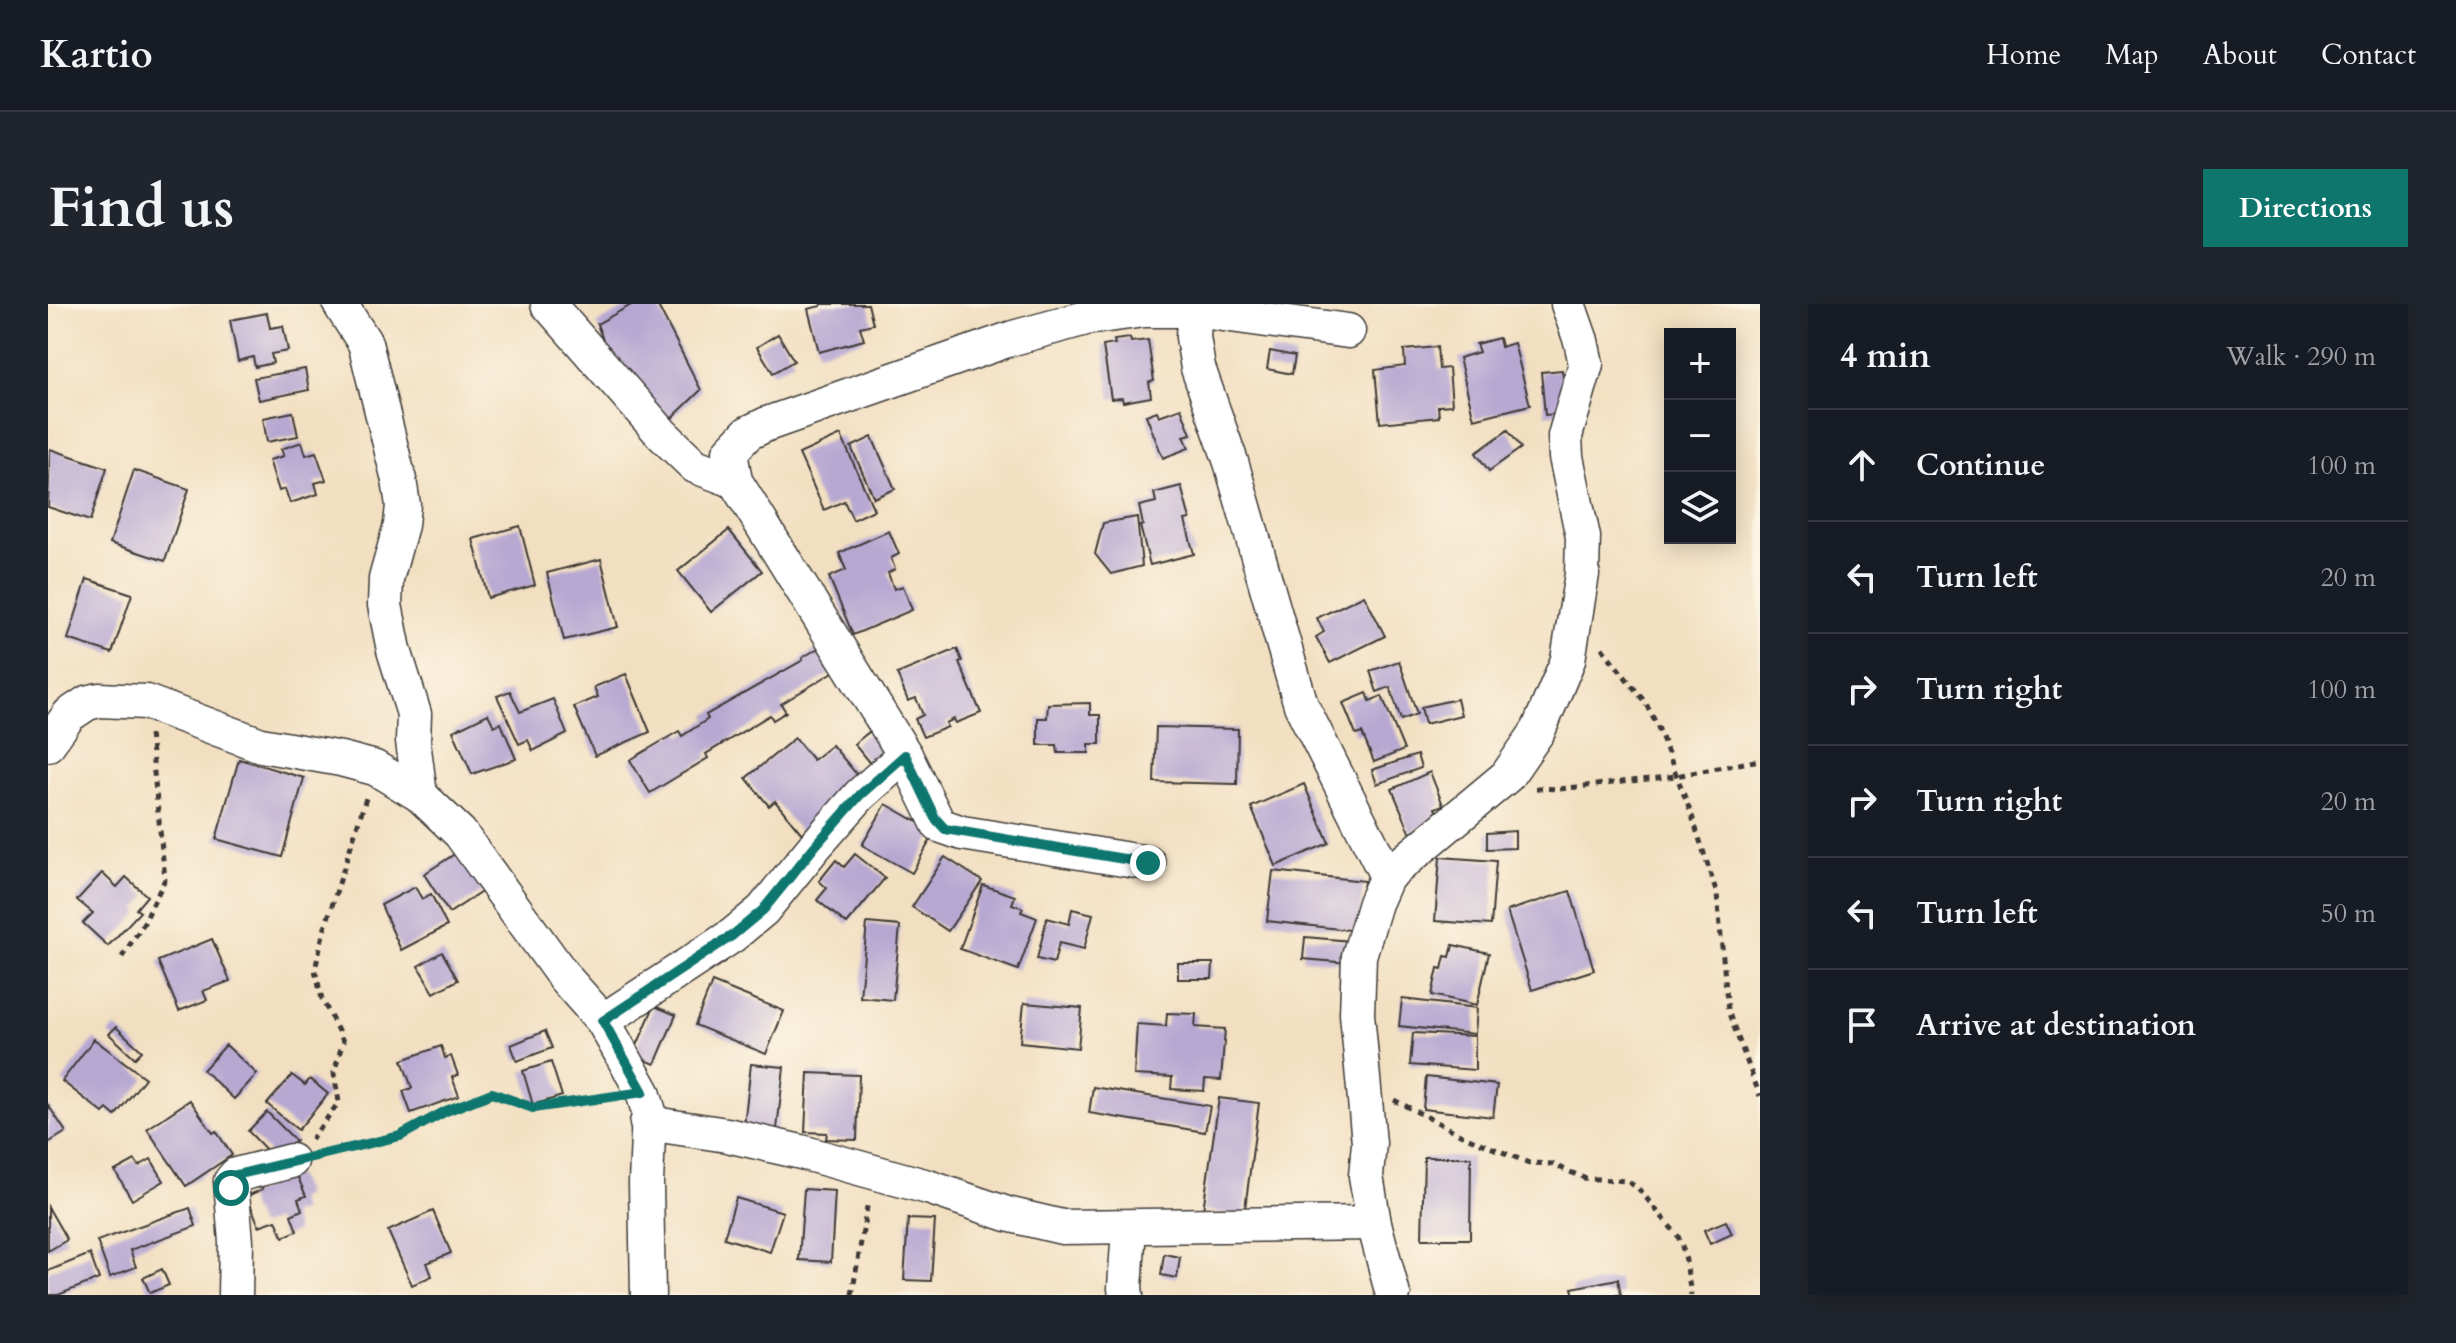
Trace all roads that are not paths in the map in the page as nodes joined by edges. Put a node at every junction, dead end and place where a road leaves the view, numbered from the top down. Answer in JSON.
{"nodes":[{"id":1,"x":340,"y":304,"type":"edge"},
{"id":2,"x":548,"y":304,"type":"edge"},
{"id":3,"x":1568,"y":304,"type":"edge"},
{"id":4,"x":1194,"y":307,"type":"edge"},
{"id":5,"x":1348,"y":331,"type":"dead end"},
{"id":6,"x":735,"y":481,"type":"junction"},
{"id":7,"x":48,"y":744,"type":"edge"},
{"id":8,"x":905,"y":755,"type":"junction"},
{"id":9,"x":420,"y":795,"type":"junction"},
{"id":10,"x":1148,"y":863,"type":"dead end"},
{"id":11,"x":1387,"y":876,"type":"junction"},
{"id":12,"x":603,"y":1021,"type":"junction"},
{"id":13,"x":645,"y":1107,"type":"junction"},
{"id":14,"x":291,"y":1161,"type":"road end"},
{"id":15,"x":1374,"y":1223,"type":"junction"},
{"id":16,"x":1129,"y":1228,"type":"junction"},
{"id":17,"x":235,"y":1295,"type":"edge"},
{"id":18,"x":648,"y":1295,"type":"edge"},
{"id":19,"x":1126,"y":1295,"type":"edge"},
{"id":20,"x":1393,"y":1295,"type":"edge"}],
"edges":[{"from":1,"to":9,"type":"street"},
{"from":2,"to":6,"type":"street"},
{"from":3,"to":11,"type":"street"},
{"from":4,"to":5,"type":"street"},
{"from":4,"to":6,"type":"street"},
{"from":4,"to":11,"type":"street"},
{"from":6,"to":8,"type":"street"},
{"from":7,"to":9,"type":"street"},
{"from":8,"to":10,"type":"street"},
{"from":8,"to":12,"type":"street"},
{"from":9,"to":12,"type":"street"},
{"from":11,"to":15,"type":"street"},
{"from":12,"to":13,"type":"street"},
{"from":13,"to":16,"type":"street"},
{"from":13,"to":18,"type":"street"},
{"from":14,"to":17,"type":"street"},
{"from":15,"to":16,"type":"street"},
{"from":15,"to":20,"type":"street"},
{"from":16,"to":19,"type":"street"}]}
